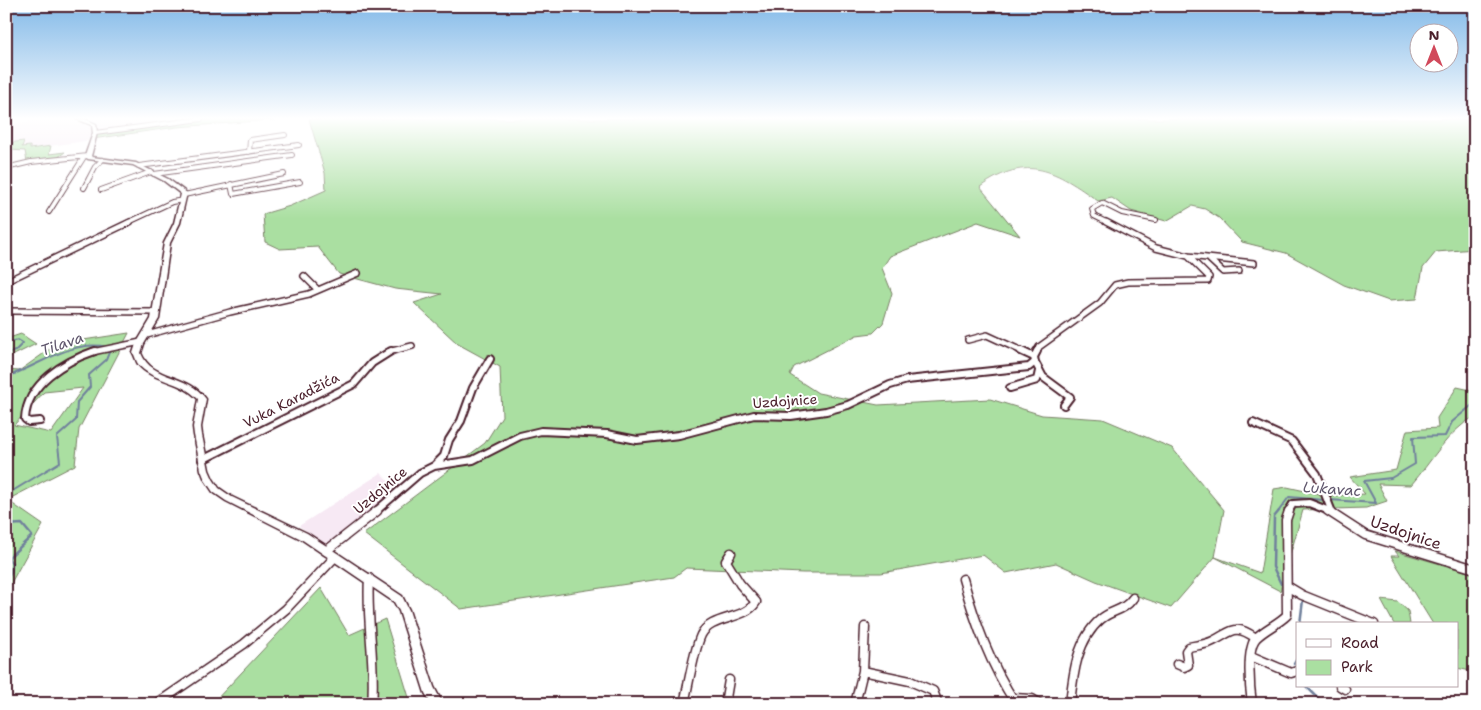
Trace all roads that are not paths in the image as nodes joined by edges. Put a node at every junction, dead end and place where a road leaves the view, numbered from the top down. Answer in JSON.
{"nodes":[{"id":1,"x":88,"y":152,"type":"edge"},
{"id":2,"x":248,"y":152,"type":"edge"},
{"id":3,"x":292,"y":155,"type":"dead end"},
{"id":4,"x":86,"y":157,"type":"junction"},
{"id":5,"x":102,"y":160,"type":"junction"},
{"id":6,"x":138,"y":166,"type":"junction"},
{"id":7,"x":6,"y":168,"type":"edge"},
{"id":8,"x":153,"y":173,"type":"junction"},
{"id":9,"x":284,"y":174,"type":"dead end"},
{"id":10,"x":300,"y":182,"type":"dead end"},
{"id":11,"x":231,"y":184,"type":"junction"},
{"id":12,"x":84,"y":188,"type":"dead end"},
{"id":13,"x":101,"y":190,"type":"dead end"},
{"id":14,"x":184,"y":197,"type":"junction"},
{"id":15,"x":49,"y":212,"type":"dead end"},
{"id":16,"x":1156,"y":220,"type":"dead end"},
{"id":17,"x":1188,"y":256,"type":"junction"},
{"id":18,"x":1209,"y":259,"type":"junction"},
{"id":19,"x":1254,"y":263,"type":"dead end"},
{"id":20,"x":1239,"y":271,"type":"dead end"},
{"id":21,"x":358,"y":273,"type":"dead end"},
{"id":22,"x":304,"y":276,"type":"dead end"},
{"id":23,"x":7,"y":281,"type":"edge"},
{"id":24,"x":318,"y":290,"type":"junction"},
{"id":25,"x":6,"y":311,"type":"edge"},
{"id":26,"x":156,"y":312,"type":"junction"},
{"id":27,"x":147,"y":335,"type":"junction"},
{"id":28,"x":968,"y":340,"type":"dead end"},
{"id":29,"x":141,"y":342,"type":"junction"},
{"id":30,"x":412,"y":346,"type":"dead end"},
{"id":31,"x":490,"y":359,"type":"dead end"},
{"id":32,"x":1035,"y":359,"type":"junction"},
{"id":33,"x":1038,"y":371,"type":"junction"},
{"id":34,"x":1010,"y":388,"type":"dead end"},
{"id":35,"x":1064,"y":405,"type":"dead end"},
{"id":36,"x":40,"y":421,"type":"dead end"},
{"id":37,"x":1253,"y":423,"type":"dead end"},
{"id":38,"x":202,"y":460,"type":"junction"},
{"id":39,"x":434,"y":466,"type":"junction"},
{"id":40,"x":1329,"y":504,"type":"junction"},
{"id":41,"x":326,"y":551,"type":"junction"},
{"id":42,"x":731,"y":553,"type":"dead end"},
{"id":43,"x":335,"y":557,"type":"junction"},
{"id":44,"x":1475,"y":569,"type":"edge"},
{"id":45,"x":369,"y":578,"type":"junction"},
{"id":46,"x":963,"y":580,"type":"dead end"},
{"id":47,"x":1287,"y":586,"type":"junction"},
{"id":48,"x":1133,"y":598,"type":"dead end"},
{"id":49,"x":1369,"y":622,"type":"edge"},
{"id":50,"x":865,"y":627,"type":"dead end"},
{"id":51,"x":1256,"y":638,"type":"junction"},
{"id":52,"x":1251,"y":656,"type":"junction"},
{"id":53,"x":1177,"y":664,"type":"dead end"},
{"id":54,"x":863,"y":670,"type":"junction"},
{"id":55,"x":1296,"y":671,"type":"edge"},
{"id":56,"x":729,"y":680,"type":"dead end"},
{"id":57,"x":1014,"y":701,"type":"edge"},
{"id":58,"x":156,"y":704,"type":"edge"},
{"id":59,"x":372,"y":704,"type":"edge"},
{"id":60,"x":437,"y":704,"type":"edge"},
{"id":61,"x":684,"y":704,"type":"edge"},
{"id":62,"x":725,"y":704,"type":"edge"},
{"id":63,"x":855,"y":704,"type":"edge"},
{"id":64,"x":938,"y":704,"type":"edge"},
{"id":65,"x":1040,"y":704,"type":"edge"},
{"id":66,"x":1070,"y":704,"type":"edge"},
{"id":67,"x":1252,"y":704,"type":"edge"}],
"edges":[{"from":1,"to":4,"type":"street"},
{"from":2,"to":6,"type":"street"},
{"from":3,"to":8,"type":"street"},
{"from":4,"to":5,"type":"street"},
{"from":4,"to":7,"type":"street"},
{"from":4,"to":15,"type":"street"},
{"from":5,"to":6,"type":"street"},
{"from":5,"to":12,"type":"street"},
{"from":6,"to":8,"type":"street"},
{"from":8,"to":13,"type":"street"},
{"from":8,"to":14,"type":"street"},
{"from":9,"to":11,"type":"street"},
{"from":10,"to":11,"type":"street"},
{"from":11,"to":14,"type":"street"},
{"from":14,"to":23,"type":"street"},
{"from":14,"to":26,"type":"street"},
{"from":16,"to":17,"type":"street"},
{"from":17,"to":18,"type":"street"},
{"from":17,"to":32,"type":"street"},
{"from":18,"to":19,"type":"street"},
{"from":18,"to":20,"type":"street"},
{"from":21,"to":24,"type":"street"},
{"from":22,"to":24,"type":"street"},
{"from":24,"to":27,"type":"street"},
{"from":25,"to":26,"type":"street"},
{"from":26,"to":27,"type":"street"},
{"from":27,"to":29,"type":"street"},
{"from":28,"to":32,"type":"street"},
{"from":29,"to":36,"type":"street"},
{"from":29,"to":38,"type":"street"},
{"from":30,"to":38,"type":"street","name":"Vuka Karadžića"},
{"from":31,"to":39,"type":"street"},
{"from":32,"to":33,"type":"street"},
{"from":32,"to":39,"type":"street","name":"Uzdojnice"},
{"from":33,"to":34,"type":"street"},
{"from":33,"to":35,"type":"street"},
{"from":37,"to":40,"type":"street"},
{"from":38,"to":41,"type":"street"},
{"from":39,"to":41,"type":"street","name":"Uzdojnice"},
{"from":40,"to":44,"type":"street","name":"Uzdojnice"},
{"from":40,"to":47,"type":"street"},
{"from":41,"to":43,"type":"street"},
{"from":42,"to":61,"type":"street"},
{"from":43,"to":45,"type":"street"},
{"from":43,"to":58,"type":"street"},
{"from":45,"to":59,"type":"street"},
{"from":45,"to":60,"type":"street"},
{"from":46,"to":57,"type":"street"},
{"from":47,"to":49,"type":"street"},
{"from":47,"to":51,"type":"street"},
{"from":48,"to":66,"type":"street"},
{"from":50,"to":54,"type":"street"},
{"from":51,"to":52,"type":"street"},
{"from":51,"to":53,"type":"street"},
{"from":52,"to":55,"type":"street"},
{"from":52,"to":67,"type":"street"},
{"from":54,"to":63,"type":"street"},
{"from":54,"to":64,"type":"street"},
{"from":56,"to":62,"type":"street"},
{"from":57,"to":65,"type":"street"}]}
